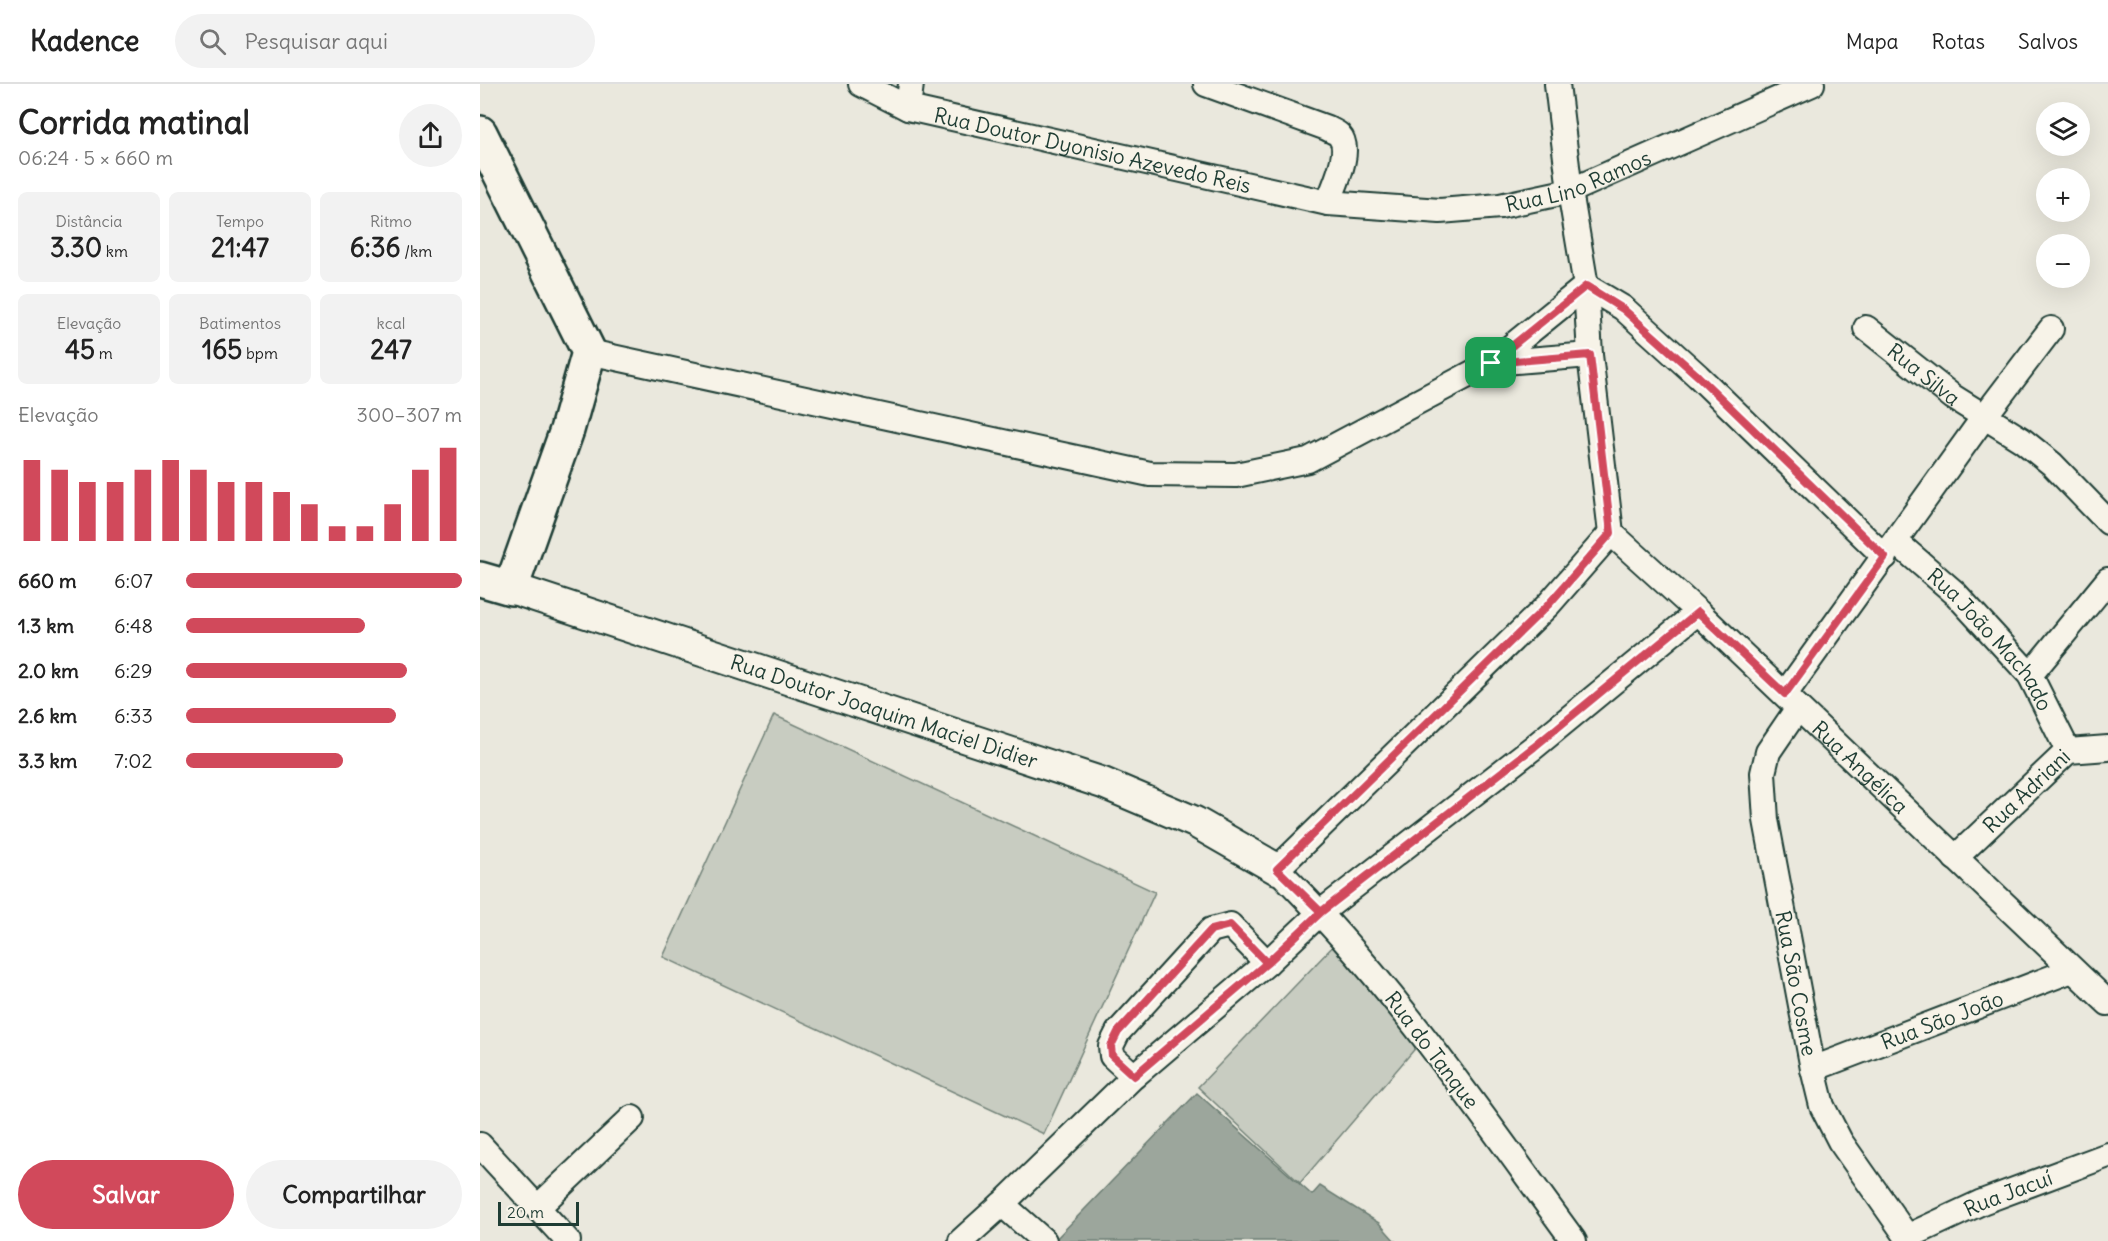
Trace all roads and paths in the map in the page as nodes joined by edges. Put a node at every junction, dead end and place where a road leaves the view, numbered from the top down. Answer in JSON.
{"nodes":[{"id":1,"x":861,"y":84,"type":"edge"},
{"id":2,"x":911,"y":84,"type":"edge"},
{"id":3,"x":1206,"y":84,"type":"edge"},
{"id":4,"x":1812,"y":84,"type":"edge"},
{"id":5,"x":1555,"y":86,"type":"edge"},
{"id":6,"x":908,"y":108,"type":"junction"},
{"id":7,"x":480,"y":134,"type":"edge"},
{"id":8,"x":1570,"y":191,"type":"junction"},
{"id":9,"x":1328,"y":203,"type":"junction"},
{"id":10,"x":1586,"y":286,"type":"junction"},
{"id":11,"x":1866,"y":328,"type":"dead end"},
{"id":12,"x":2051,"y":329,"type":"dead end"},
{"id":13,"x":589,"y":352,"type":"junction"},
{"id":14,"x":1590,"y":355,"type":"junction"},
{"id":15,"x":1491,"y":363,"type":"junction"},
{"id":16,"x":1984,"y":417,"type":"junction"},
{"id":17,"x":2108,"y":522,"type":"edge"},
{"id":18,"x":1611,"y":533,"type":"junction"},
{"id":19,"x":1890,"y":549,"type":"junction"},
{"id":20,"x":480,"y":579,"type":"edge"},
{"id":21,"x":2108,"y":580,"type":"edge"},
{"id":22,"x":511,"y":588,"type":"junction"},
{"id":23,"x":1698,"y":612,"type":"junction"},
{"id":24,"x":2030,"y":675,"type":"junction"},
{"id":25,"x":1792,"y":701,"type":"junction"},
{"id":26,"x":2108,"y":748,"type":"edge"},
{"id":27,"x":2068,"y":751,"type":"junction"},
{"id":28,"x":1955,"y":858,"type":"junction"},
{"id":29,"x":1277,"y":869,"type":"junction"},
{"id":30,"x":1321,"y":912,"type":"junction"},
{"id":31,"x":1267,"y":963,"type":"junction"},
{"id":32,"x":2072,"y":970,"type":"junction"},
{"id":33,"x":2104,"y":990,"type":"edge"},
{"id":34,"x":1813,"y":1069,"type":"junction"},
{"id":35,"x":1134,"y":1076,"type":"junction"},
{"id":36,"x":632,"y":1118,"type":"dead end"},
{"id":37,"x":480,"y":1145,"type":"edge"},
{"id":38,"x":2108,"y":1155,"type":"edge"},
{"id":39,"x":1002,"y":1204,"type":"junction"},
{"id":40,"x":537,"y":1208,"type":"junction"},
{"id":41,"x":1910,"y":1239,"type":"edge"},
{"id":42,"x":568,"y":1241,"type":"edge"},
{"id":43,"x":961,"y":1241,"type":"edge"},
{"id":44,"x":1044,"y":1241,"type":"edge"},
{"id":45,"x":1574,"y":1241,"type":"edge"}],
"edges":[{"from":1,"to":6,"type":"street","name":"Rua Doutor Dyonisio Azevedo Reis"},
{"from":2,"to":6,"type":"street"},
{"from":3,"to":9,"type":"street"},
{"from":4,"to":8,"type":"street","name":"Rua Lino Ramos"},
{"from":5,"to":8,"type":"street"},
{"from":6,"to":9,"type":"street","name":"Rua Doutor Dyonisio Azevedo Reis"},
{"from":7,"to":13,"type":"main road"},
{"from":8,"to":9,"type":"street","name":"Rua Lino Ramos"},
{"from":8,"to":10,"type":"street"},
{"from":10,"to":14,"type":"street"},
{"from":10,"to":15,"type":"street"},
{"from":10,"to":19,"type":"street","name":"Rua João Machado"},
{"from":11,"to":16,"type":"street","name":"Rua Silva"},
{"from":12,"to":16,"type":"street","name":"Rua São Cosme"},
{"from":13,"to":15,"type":"street"},
{"from":13,"to":22,"type":"main road"},
{"from":14,"to":15,"type":"street"},
{"from":14,"to":18,"type":"street"},
{"from":16,"to":17,"type":"street","name":"Rua Silva"},
{"from":16,"to":19,"type":"street","name":"Rua São Cosme"},
{"from":18,"to":23,"type":"street","name":"Rua Angélica"},
{"from":18,"to":29,"type":"street"},
{"from":19,"to":24,"type":"street","name":"Rua João Machado"},
{"from":19,"to":25,"type":"street","name":"Rua São Cosme"},
{"from":20,"to":22,"type":"main road","name":"Rua Doutor Joaquim Maciel Didier"},
{"from":21,"to":24,"type":"street"},
{"from":22,"to":29,"type":"street","name":"Rua Doutor Joaquim Maciel Didier"},
{"from":23,"to":25,"type":"street","name":"Rua Angélica"},
{"from":23,"to":30,"type":"street"},
{"from":24,"to":27,"type":"street","name":"Rua João Machado"},
{"from":25,"to":28,"type":"street","name":"Rua Angélica"},
{"from":25,"to":34,"type":"street","name":"Rua São Cosme"},
{"from":26,"to":27,"type":"street","name":"Rua Adriani"},
{"from":27,"to":28,"type":"street","name":"Rua Adriani"},
{"from":28,"to":32,"type":"street","name":"Rua Angélica"},
{"from":29,"to":30,"type":"street","name":"Rua do Tanque"},
{"from":30,"to":31,"type":"street"},
{"from":30,"to":45,"type":"street","name":"Rua do Tanque"},
{"from":31,"to":35,"type":"street"},
{"from":31,"to":35,"type":"street"},
{"from":32,"to":33,"type":"street","name":"Rua Angélica"},
{"from":32,"to":34,"type":"street","name":"Rua São João"},
{"from":34,"to":41,"type":"street","name":"Rua São Cosme"},
{"from":35,"to":39,"type":"street"},
{"from":36,"to":40,"type":"street"},
{"from":37,"to":40,"type":"street"},
{"from":38,"to":41,"type":"street","name":"Rua Jacuí"},
{"from":39,"to":43,"type":"street"},
{"from":39,"to":44,"type":"street"},
{"from":40,"to":42,"type":"street"}]}
